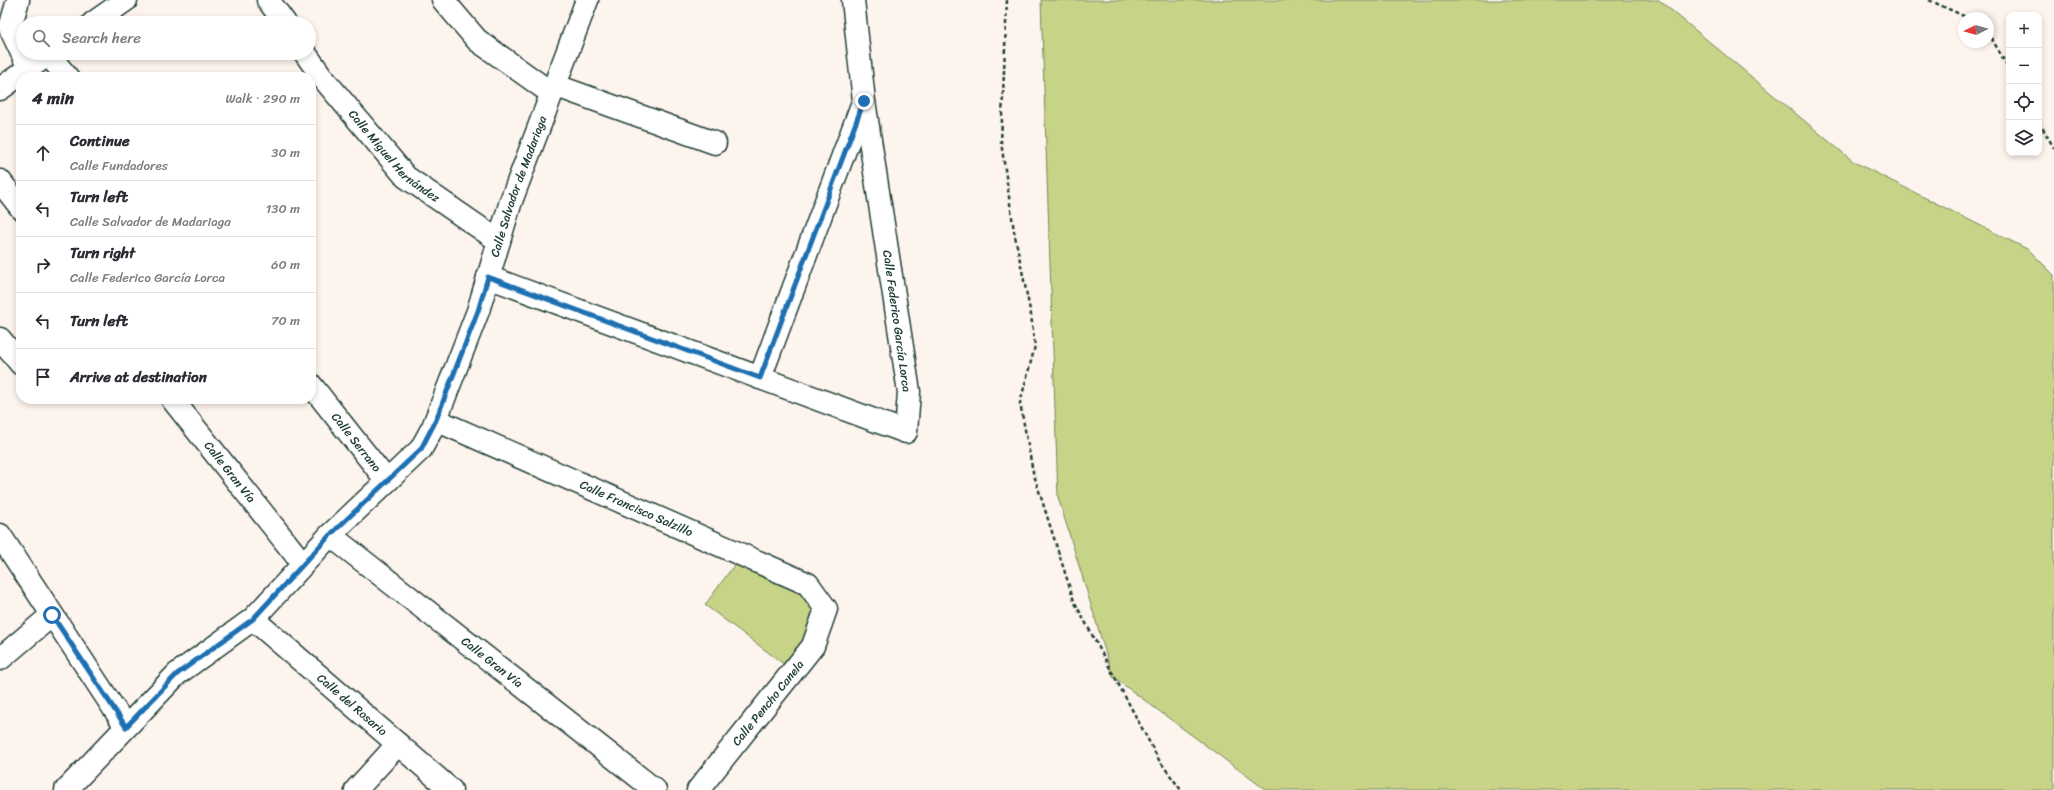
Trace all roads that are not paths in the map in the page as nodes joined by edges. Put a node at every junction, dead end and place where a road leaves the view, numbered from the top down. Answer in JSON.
{"nodes":[{"id":1,"x":18,"y":0,"type":"edge"},
{"id":2,"x":126,"y":0,"type":"edge"},
{"id":3,"x":268,"y":0,"type":"edge"},
{"id":4,"x":443,"y":0,"type":"edge"},
{"id":5,"x":587,"y":0,"type":"edge"},
{"id":6,"x":853,"y":0,"type":"edge"},
{"id":7,"x":103,"y":16,"type":"edge"},
{"id":8,"x":279,"y":16,"type":"edge"},
{"id":9,"x":16,"y":41,"type":"edge"},
{"id":10,"x":24,"y":60,"type":"edge"},
{"id":11,"x":39,"y":60,"type":"edge"},
{"id":12,"x":54,"y":60,"type":"edge"},
{"id":13,"x":311,"y":60,"type":"edge"},
{"id":14,"x":28,"y":68,"type":"junction"},
{"id":15,"x":23,"y":72,"type":"edge"},
{"id":16,"x":63,"y":72,"type":"edge"},
{"id":17,"x":16,"y":77,"type":"edge"},
{"id":18,"x":0,"y":89,"type":"edge"},
{"id":19,"x":552,"y":89,"type":"junction"},
{"id":20,"x":864,"y":101,"type":"junction"},
{"id":21,"x":715,"y":143,"type":"dead end"},
{"id":22,"x":0,"y":181,"type":"edge"},
{"id":23,"x":16,"y":202,"type":"edge"},
{"id":24,"x":498,"y":241,"type":"junction"},
{"id":25,"x":488,"y":277,"type":"junction"},
{"id":26,"x":0,"y":339,"type":"edge"},
{"id":27,"x":16,"y":358,"type":"edge"},
{"id":28,"x":760,"y":378,"type":"junction"},
{"id":29,"x":316,"y":391,"type":"edge"},
{"id":30,"x":176,"y":404,"type":"edge"},
{"id":31,"x":436,"y":420,"type":"junction"},
{"id":32,"x":387,"y":481,"type":"junction"},
{"id":33,"x":0,"y":535,"type":"edge"},
{"id":34,"x":330,"y":535,"type":"junction"},
{"id":35,"x":303,"y":564,"type":"junction"},
{"id":36,"x":826,"y":609,"type":"joint"},
{"id":37,"x":52,"y":615,"type":"junction"},
{"id":38,"x":253,"y":619,"type":"junction"},
{"id":39,"x":0,"y":659,"type":"edge"},
{"id":40,"x":126,"y":727,"type":"junction"},
{"id":41,"x":398,"y":744,"type":"junction"},
{"id":42,"x":66,"y":790,"type":"edge"},
{"id":43,"x":356,"y":790,"type":"edge"},
{"id":44,"x":451,"y":790,"type":"edge"},
{"id":45,"x":655,"y":790,"type":"edge"},
{"id":46,"x":698,"y":790,"type":"edge"}],
"edges":[{"from":1,"to":9,"type":"street"},
{"from":2,"to":7,"type":"street"},
{"from":3,"to":8,"type":"street"},
{"from":4,"to":19,"type":"street"},
{"from":5,"to":19,"type":"street","name":"Calle Salvador de Madariaga"},
{"from":6,"to":20,"type":"street"},
{"from":10,"to":14,"type":"street"},
{"from":11,"to":14,"type":"street"},
{"from":12,"to":16,"type":"street"},
{"from":13,"to":24,"type":"street","name":"Calle Miguel Hernández"},
{"from":14,"to":15,"type":"street"},
{"from":17,"to":18,"type":"street"},
{"from":19,"to":21,"type":"street"},
{"from":19,"to":24,"type":"street","name":"Calle Salvador de Madariaga"},
{"from":20,"to":28,"type":"street"},
{"from":20,"to":28,"type":"street","name":"Calle Federico García Lorca"},
{"from":22,"to":23,"type":"street"},
{"from":24,"to":25,"type":"street","name":"Calle Salvador de Madariaga"},
{"from":25,"to":28,"type":"street","name":"Calle Federico García Lorca"},
{"from":25,"to":31,"type":"street","name":"Calle Salvador de Madariaga"},
{"from":26,"to":27,"type":"street"},
{"from":29,"to":32,"type":"street","name":"Calle Serrano"},
{"from":30,"to":35,"type":"street","name":"Calle Gran Vía"},
{"from":31,"to":32,"type":"street","name":"Calle Salvador de Madariaga"},
{"from":31,"to":36,"type":"street","name":"Calle Francisco Salzillo"},
{"from":32,"to":34,"type":"street","name":"Calle Salvador de Madariaga"},
{"from":33,"to":37,"type":"street"},
{"from":34,"to":35,"type":"street","name":"Calle Salvador de Madariaga"},
{"from":34,"to":45,"type":"street","name":"Calle Gran Vía"},
{"from":35,"to":38,"type":"street","name":"Calle Salvador de Madariaga"},
{"from":36,"to":46,"type":"street","name":"Calle Pencho Canela"},
{"from":37,"to":39,"type":"street"},
{"from":37,"to":40,"type":"street"},
{"from":38,"to":40,"type":"street","name":"Calle Salvador de Madariaga"},
{"from":38,"to":41,"type":"street","name":"Calle del Rosario"},
{"from":40,"to":42,"type":"street","name":"Calle Salvador de Madariaga"},
{"from":41,"to":43,"type":"street"},
{"from":41,"to":44,"type":"street","name":"Calle del Rosario"}]}
